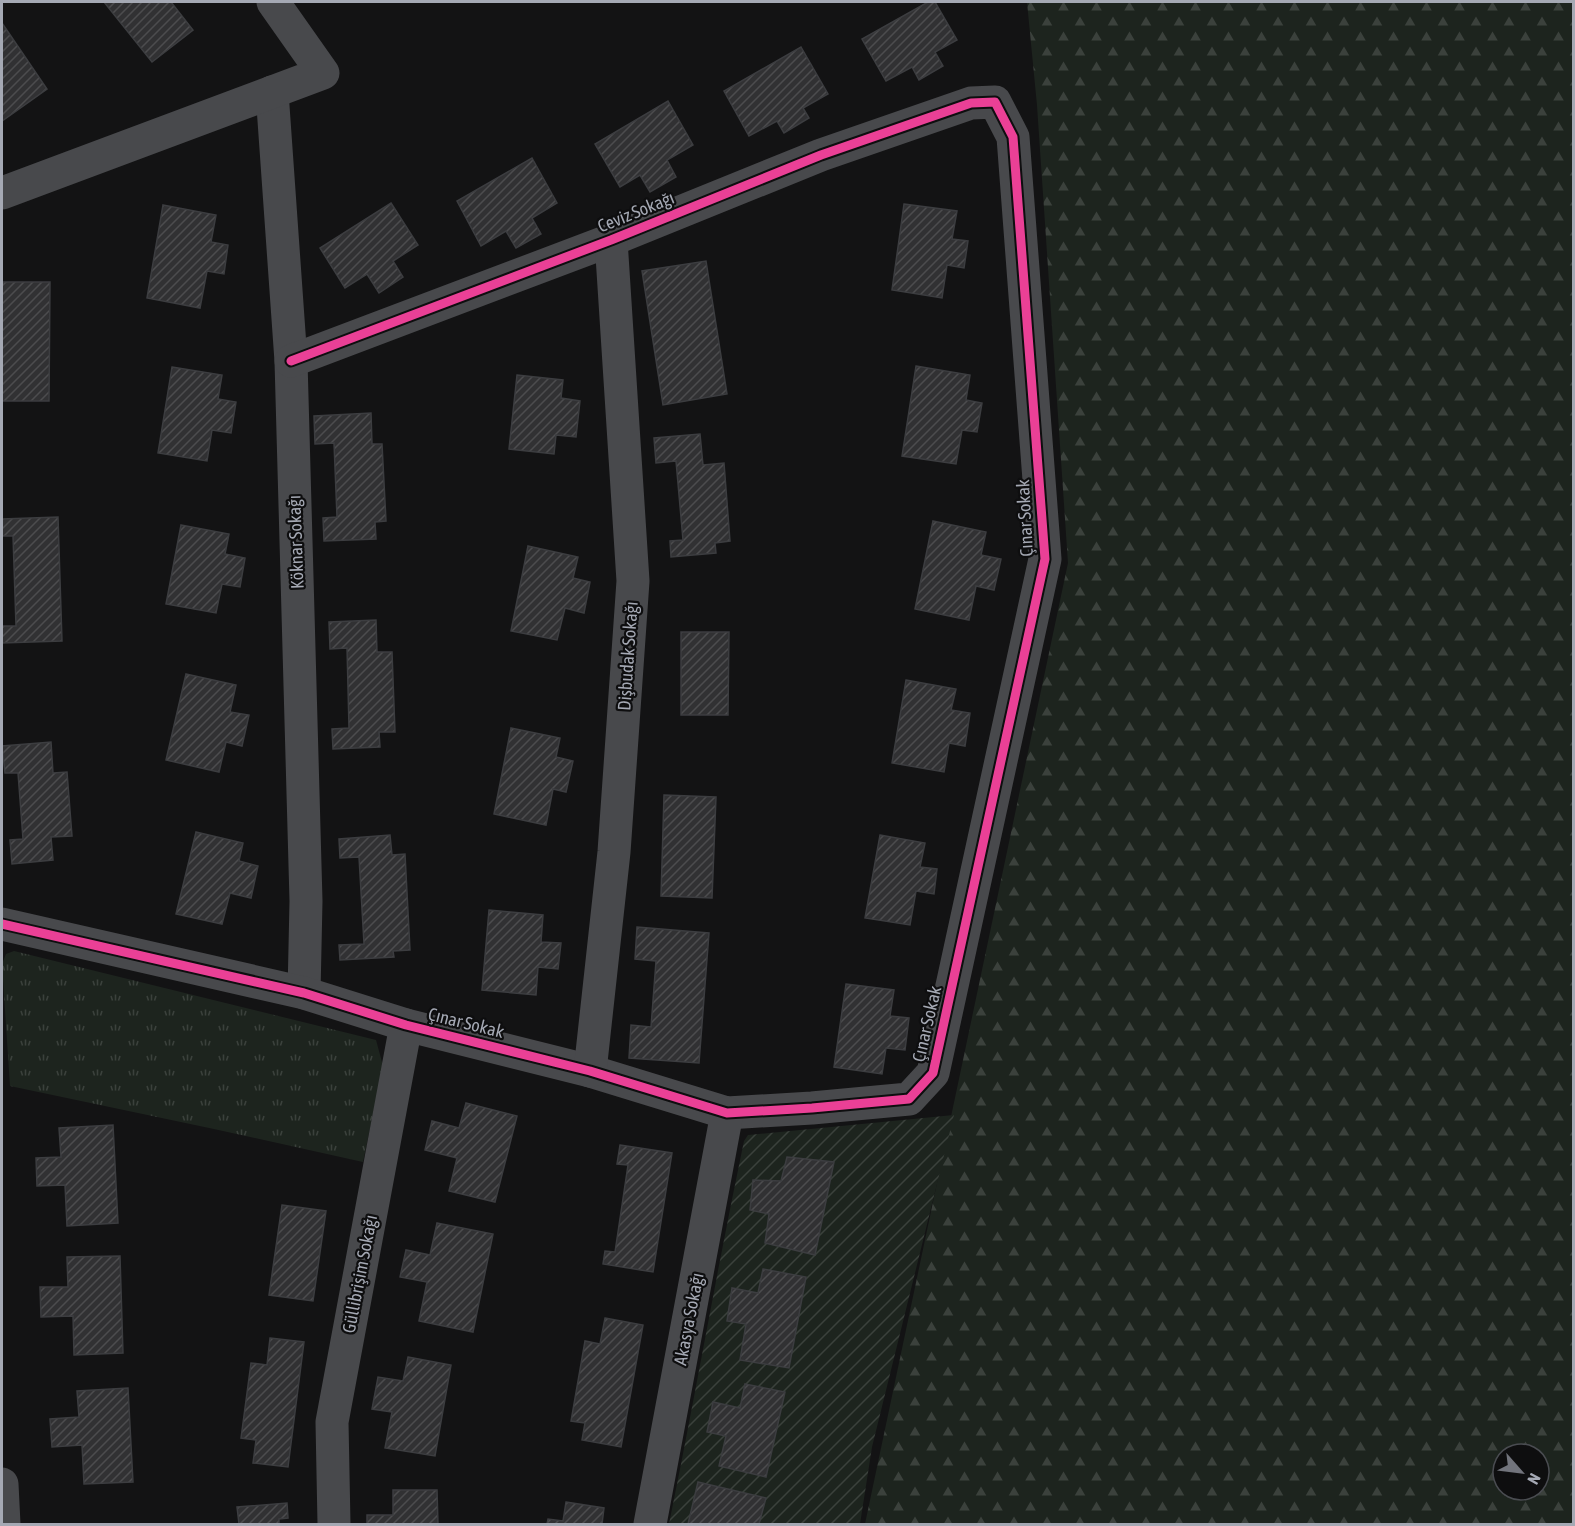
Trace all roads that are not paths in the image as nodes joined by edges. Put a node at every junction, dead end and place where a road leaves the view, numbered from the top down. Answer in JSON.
{"nodes":[{"id":1,"x":273,"y":2,"type":"edge"},
{"id":2,"x":272,"y":92,"type":"junction"},
{"id":3,"x":994,"y":102,"type":"joint"},
{"id":4,"x":2,"y":193,"type":"edge"},
{"id":5,"x":611,"y":240,"type":"junction"},
{"id":6,"x":291,"y":361,"type":"junction"},
{"id":7,"x":2,"y":924,"type":"edge"},
{"id":8,"x":304,"y":993,"type":"junction"},
{"id":9,"x":406,"y":1025,"type":"junction"},
{"id":10,"x":590,"y":1071,"type":"junction"},
{"id":11,"x":727,"y":1113,"type":"junction"},
{"id":12,"x":2,"y":1484,"type":"edge"},
{"id":13,"x":4,"y":1524,"type":"edge"},
{"id":14,"x":334,"y":1524,"type":"edge"},
{"id":15,"x":650,"y":1524,"type":"edge"}],
"edges":[{"from":1,"to":2,"type":"street"},
{"from":2,"to":4,"type":"street"},
{"from":2,"to":6,"type":"street","name":"Köknar Sokağı"},
{"from":3,"to":5,"type":"street","name":"Ceviz Sokağı"},
{"from":3,"to":11,"type":"street","name":"Çınar Sokak"},
{"from":5,"to":6,"type":"street","name":"Ceviz Sokağı"},
{"from":5,"to":10,"type":"street","name":"Dişbudak Sokağı"},
{"from":6,"to":8,"type":"street","name":"Köknar Sokağı"},
{"from":7,"to":8,"type":"street","name":"Çınar Sokak"},
{"from":8,"to":9,"type":"street","name":"Çınar Sokak"},
{"from":9,"to":10,"type":"street","name":"Çınar Sokak"},
{"from":9,"to":14,"type":"street","name":"Güllibrişim Sokağı"},
{"from":10,"to":11,"type":"street","name":"Çınar Sokak"},
{"from":11,"to":15,"type":"street","name":"Akasya Sokağı"},
{"from":12,"to":13,"type":"street"}]}
